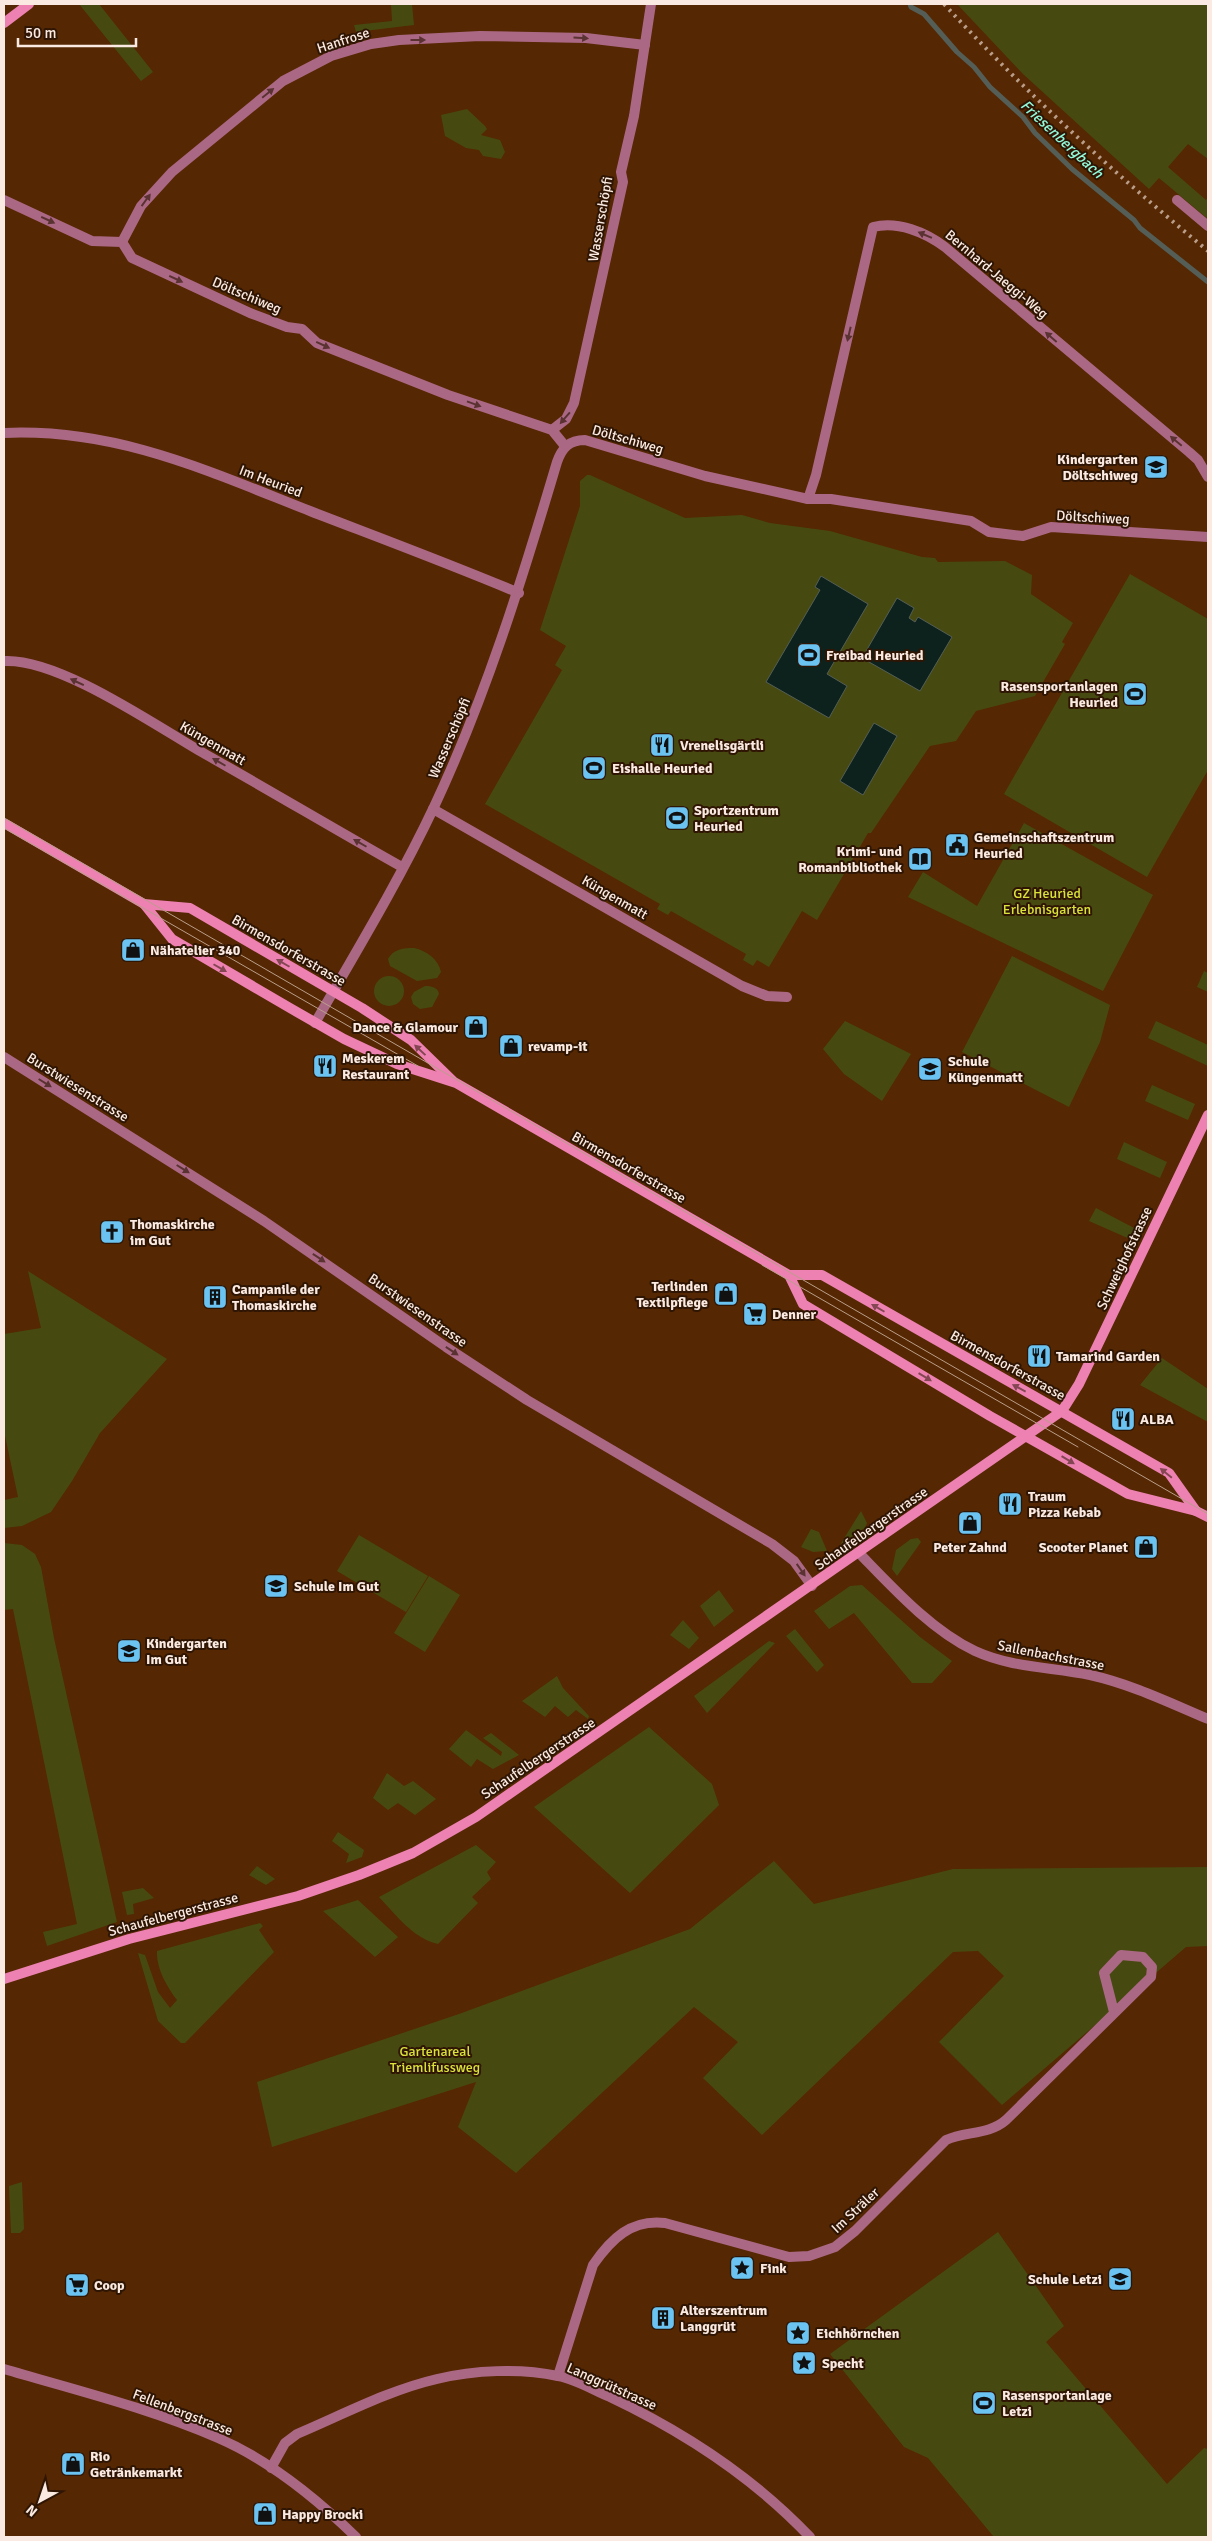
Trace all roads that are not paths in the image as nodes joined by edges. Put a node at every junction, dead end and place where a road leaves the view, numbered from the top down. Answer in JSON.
{"nodes":[{"id":1,"x":29,"y":4,"type":"edge"},
{"id":2,"x":651,"y":4,"type":"edge"},
{"id":3,"x":4,"y":23,"type":"edge"},
{"id":4,"x":645,"y":45,"type":"junction"},
{"id":5,"x":4,"y":200,"type":"edge"},
{"id":6,"x":1177,"y":200,"type":"dead end"},
{"id":7,"x":1208,"y":226,"type":"edge"},
{"id":8,"x":122,"y":242,"type":"junction"},
{"id":9,"x":547,"y":429,"type":"junction"},
{"id":10,"x":4,"y":433,"type":"edge"},
{"id":11,"x":565,"y":446,"type":"junction"},
{"id":12,"x":1208,"y":477,"type":"edge"},
{"id":13,"x":808,"y":499,"type":"junction"},
{"id":14,"x":1208,"y":537,"type":"edge"},
{"id":15,"x":519,"y":593,"type":"junction"},
{"id":16,"x":4,"y":662,"type":"edge"},
{"id":17,"x":433,"y":809,"type":"junction"},
{"id":18,"x":4,"y":823,"type":"edge"},
{"id":19,"x":402,"y":867,"type":"junction"},
{"id":20,"x":144,"y":904,"type":"junction"},
{"id":21,"x":333,"y":992,"type":"junction"},
{"id":22,"x":787,"y":997,"type":"dead end"},
{"id":23,"x":315,"y":1022,"type":"junction"},
{"id":24,"x":4,"y":1057,"type":"edge"},
{"id":25,"x":456,"y":1083,"type":"junction"},
{"id":26,"x":1208,"y":1115,"type":"edge"},
{"id":27,"x":788,"y":1275,"type":"junction"},
{"id":28,"x":1062,"y":1411,"type":"junction"},
{"id":29,"x":1027,"y":1435,"type":"junction"},
{"id":30,"x":1196,"y":1511,"type":"junction"},
{"id":31,"x":1208,"y":1517,"type":"edge"},
{"id":32,"x":859,"y":1553,"type":"junction"},
{"id":33,"x":812,"y":1586,"type":"junction"},
{"id":34,"x":1208,"y":1719,"type":"edge"},
{"id":35,"x":4,"y":1979,"type":"edge"},
{"id":36,"x":1114,"y":2012,"type":"junction"},
{"id":37,"x":4,"y":2369,"type":"edge"},
{"id":38,"x":558,"y":2376,"type":"junction"},
{"id":39,"x":271,"y":2468,"type":"junction"},
{"id":40,"x":356,"y":2537,"type":"edge"},
{"id":41,"x":810,"y":2537,"type":"edge"}],
"edges":[{"from":1,"to":3,"type":"main road"},
{"from":2,"to":4,"type":"street","name":"Wasserschöpfi"},
{"from":8,"to":4,"type":"street","name":"Hanfrose","one_way":true},
{"from":4,"to":9,"type":"street","name":"Wasserschöpfi","one_way":true},
{"from":5,"to":8,"type":"street","one_way":true},
{"from":6,"to":7,"type":"street"},
{"from":8,"to":9,"type":"street","name":"Döltschiweg","one_way":true},
{"from":9,"to":11,"type":"street"},
{"from":10,"to":15,"type":"street","name":"Im Heuried"},
{"from":11,"to":13,"type":"street","name":"Döltschiweg"},
{"from":11,"to":15,"type":"street","name":"Wasserschöpfi"},
{"from":12,"to":13,"type":"street","name":"Bernhard-Jaeggi-Weg","one_way":true},
{"from":13,"to":14,"type":"street","name":"Döltschiweg"},
{"from":15,"to":17,"type":"street","name":"Wasserschöpfi"},
{"from":19,"to":16,"type":"street","name":"Küngenmatt","one_way":true},
{"from":17,"to":19,"type":"street","name":"Wasserschöpfi"},
{"from":17,"to":22,"type":"street","name":"Küngenmatt"},
{"from":18,"to":20,"type":"main road","name":"Birmensdorferstrasse"},
{"from":19,"to":21,"type":"street","name":"Wasserschöpfi"},
{"from":21,"to":20,"type":"main road","name":"Birmensdorferstrasse","one_way":true},
{"from":20,"to":23,"type":"main road","name":"Birmensdorferstrasse","one_way":true},
{"from":21,"to":23,"type":"street","name":"Wasserschöpfi"},
{"from":25,"to":21,"type":"main road","name":"Birmensdorferstrasse","one_way":true},
{"from":23,"to":25,"type":"main road","name":"Birmensdorferstrasse"},
{"from":24,"to":33,"type":"street","name":"Burstwiesenstrasse","one_way":true},
{"from":25,"to":27,"type":"main road","name":"Birmensdorferstrasse"},
{"from":26,"to":28,"type":"main road","name":"Schweighofstrasse"},
{"from":28,"to":27,"type":"main road","name":"Birmensdorferstrasse","one_way":true},
{"from":27,"to":29,"type":"main road","name":"Birmensdorferstrasse","one_way":true},
{"from":28,"to":29,"type":"main road","name":"Schaufelbergerstrasse"},
{"from":30,"to":28,"type":"main road","name":"Birmensdorferstrasse","one_way":true},
{"from":29,"to":30,"type":"main road","name":"Birmensdorferstrasse","one_way":true},
{"from":29,"to":32,"type":"main road","name":"Schaufelbergerstrasse"},
{"from":30,"to":31,"type":"main road","name":"Birmensdorferstrasse"},
{"from":32,"to":33,"type":"main road","name":"Schaufelbergerstrasse"},
{"from":32,"to":34,"type":"street","name":"Sallenbachstrasse"},
{"from":33,"to":35,"type":"main road","name":"Schaufelbergerstrasse"},
{"from":36,"to":36,"type":"street","name":"Im Sträler"},
{"from":36,"to":38,"type":"street","name":"Im Sträler"},
{"from":37,"to":39,"type":"street","name":"Fellenbergstrasse"},
{"from":38,"to":39,"type":"street","name":"Langgrütstrasse"},
{"from":38,"to":41,"type":"street","name":"Langgrütstrasse"},
{"from":39,"to":40,"type":"street","name":"Fellenbergstrasse"}]}
